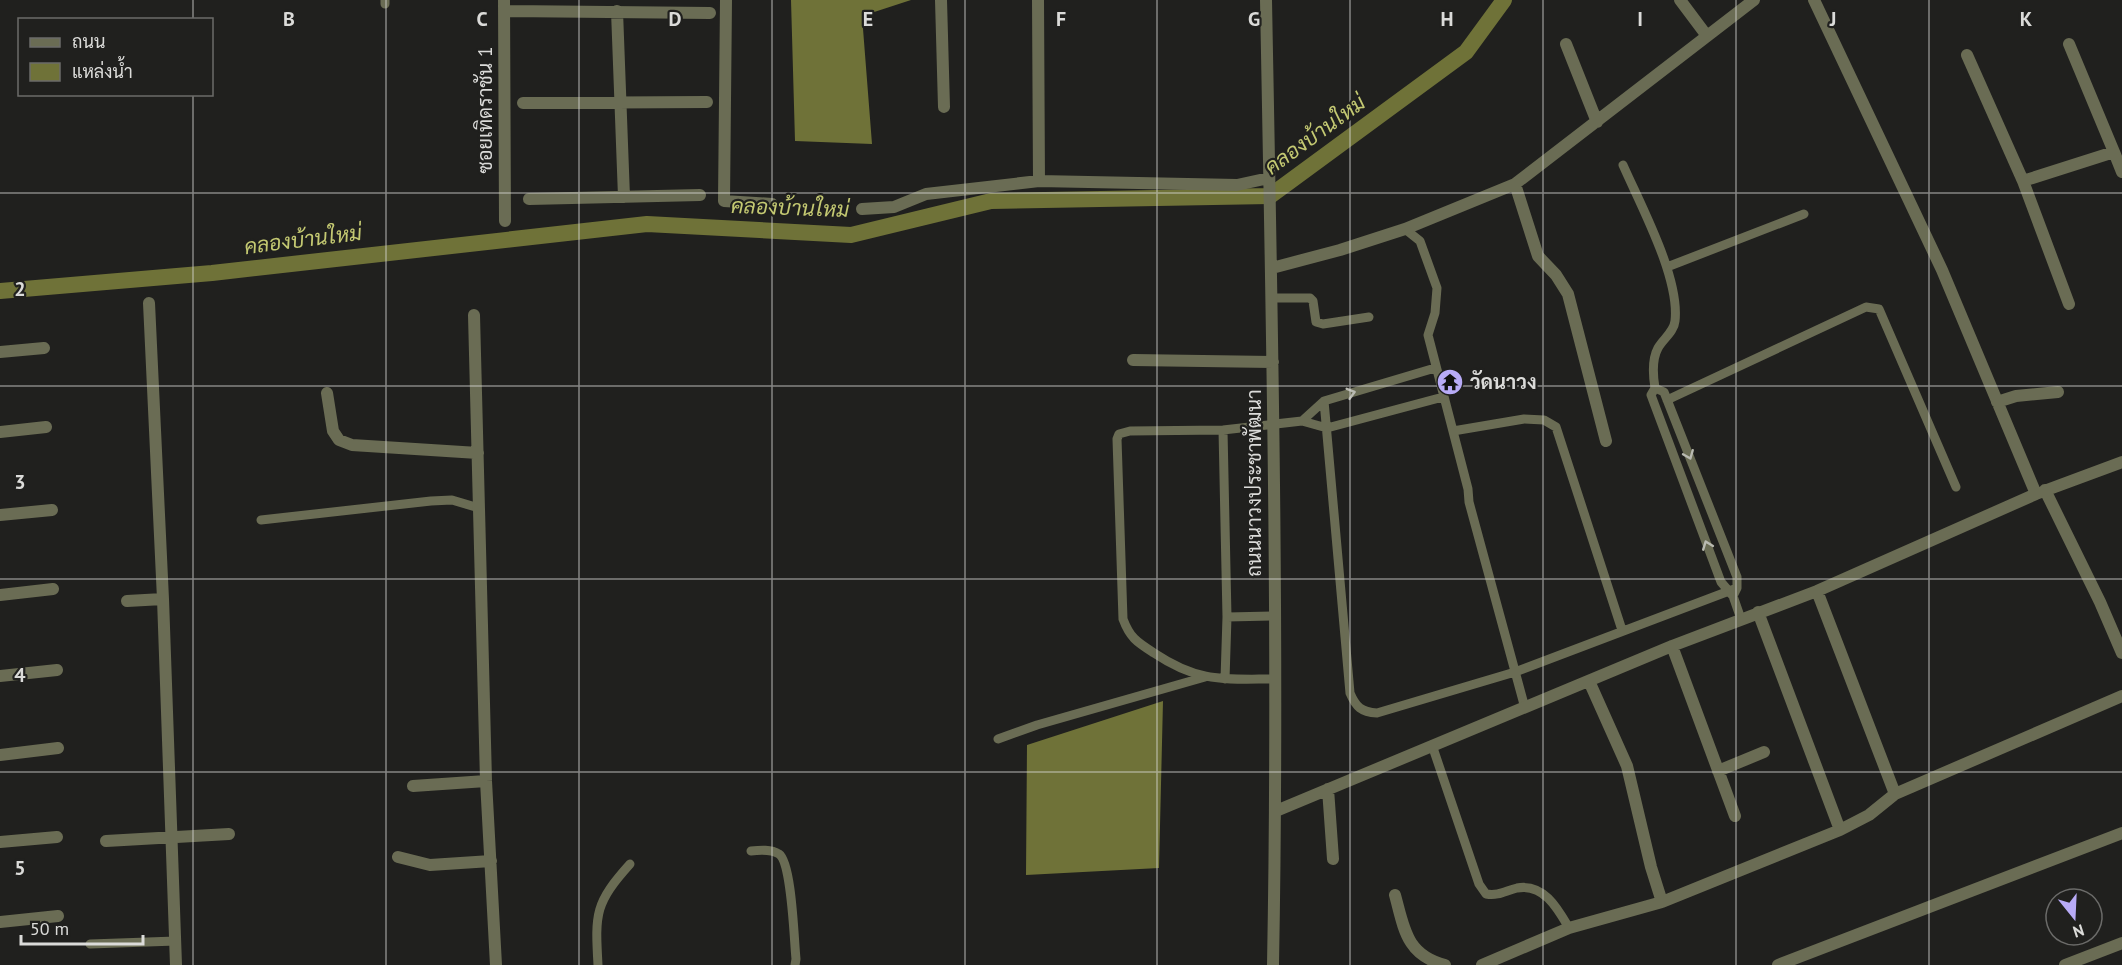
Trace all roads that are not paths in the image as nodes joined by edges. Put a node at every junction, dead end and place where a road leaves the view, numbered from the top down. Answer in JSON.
{"nodes":[{"id":1,"x":726,"y":0,"type":"edge"},
{"id":2,"x":941,"y":0,"type":"edge"},
{"id":3,"x":1038,"y":0,"type":"edge"},
{"id":4,"x":1266,"y":0,"type":"edge"},
{"id":5,"x":1680,"y":0,"type":"edge"},
{"id":6,"x":1754,"y":0,"type":"edge"},
{"id":7,"x":1814,"y":0,"type":"edge"},
{"id":8,"x":504,"y":6,"type":"edge"},
{"id":9,"x":617,"y":11,"type":"junction"},
{"id":10,"x":710,"y":13,"type":"dead end"},
{"id":11,"x":1707,"y":36,"type":"junction"},
{"id":12,"x":1566,"y":44,"type":"dead end"},
{"id":13,"x":2068,"y":44,"type":"dead end"},
{"id":14,"x":1967,"y":55,"type":"dead end"},
{"id":15,"x":620,"y":102,"type":"junction"},
{"id":16,"x":708,"y":102,"type":"dead end"},
{"id":17,"x":523,"y":103,"type":"dead end"},
{"id":18,"x":944,"y":107,"type":"dead end"},
{"id":19,"x":1597,"y":122,"type":"junction"},
{"id":20,"x":2114,"y":152,"type":"junction"},
{"id":21,"x":1623,"y":165,"type":"dead end"},
{"id":22,"x":2122,"y":172,"type":"edge"},
{"id":23,"x":1039,"y":181,"type":"junction"},
{"id":24,"x":1269,"y":181,"type":"junction"},
{"id":25,"x":2023,"y":181,"type":"junction"},
{"id":26,"x":1515,"y":184,"type":"junction"},
{"id":27,"x":700,"y":195,"type":"dead end"},
{"id":28,"x":624,"y":197,"type":"junction"},
{"id":29,"x":529,"y":199,"type":"dead end"},
{"id":30,"x":772,"y":204,"type":"dead end"},
{"id":31,"x":862,"y":209,"type":"dead end"},
{"id":32,"x":1804,"y":214,"type":"dead end"},
{"id":33,"x":505,"y":221,"type":"dead end"},
{"id":34,"x":1405,"y":229,"type":"junction"},
{"id":35,"x":1667,"y":267,"type":"junction"},
{"id":36,"x":1272,"y":268,"type":"junction"},
{"id":37,"x":1272,"y":298,"type":"junction"},
{"id":38,"x":149,"y":303,"type":"dead end"},
{"id":39,"x":2069,"y":304,"type":"dead end"},
{"id":40,"x":474,"y":315,"type":"dead end"},
{"id":41,"x":1369,"y":317,"type":"dead end"},
{"id":42,"x":44,"y":348,"type":"dead end"},
{"id":43,"x":0,"y":352,"type":"edge"},
{"id":44,"x":1132,"y":360,"type":"dead end"},
{"id":45,"x":1273,"y":362,"type":"junction"},
{"id":46,"x":1435,"y":368,"type":"junction"},
{"id":47,"x":1655,"y":388,"type":"junction"},
{"id":48,"x":2058,"y":392,"type":"dead end"},
{"id":49,"x":327,"y":393,"type":"dead end"},
{"id":50,"x":1443,"y":397,"type":"junction"},
{"id":51,"x":1667,"y":400,"type":"junction"},
{"id":52,"x":1324,"y":401,"type":"junction"},
{"id":53,"x":1997,"y":402,"type":"junction"},
{"id":54,"x":1302,"y":421,"type":"junction"},
{"id":55,"x":1275,"y":424,"type":"junction"},
{"id":56,"x":46,"y":427,"type":"dead end"},
{"id":57,"x":1327,"y":428,"type":"junction"},
{"id":58,"x":1223,"y":430,"type":"junction"},
{"id":59,"x":1453,"y":431,"type":"junction"},
{"id":60,"x":0,"y":432,"type":"edge"},
{"id":61,"x":1606,"y":441,"type":"dead end"},
{"id":62,"x":478,"y":453,"type":"junction"},
{"id":63,"x":2122,"y":462,"type":"edge"},
{"id":64,"x":1956,"y":487,"type":"dead end"},
{"id":65,"x":2040,"y":492,"type":"junction"},
{"id":66,"x":479,"y":508,"type":"junction"},
{"id":67,"x":52,"y":510,"type":"dead end"},
{"id":68,"x":0,"y":515,"type":"edge"},
{"id":69,"x":261,"y":520,"type":"dead end"},
{"id":70,"x":53,"y":589,"type":"dead end"},
{"id":71,"x":1817,"y":591,"type":"junction"},
{"id":72,"x":1733,"y":592,"type":"junction"},
{"id":73,"x":0,"y":594,"type":"edge"},
{"id":74,"x":163,"y":599,"type":"junction"},
{"id":75,"x":126,"y":601,"type":"dead end"},
{"id":76,"x":1758,"y":612,"type":"junction"},
{"id":77,"x":1274,"y":616,"type":"junction"},
{"id":78,"x":1227,"y":617,"type":"junction"},
{"id":79,"x":1741,"y":619,"type":"junction"},
{"id":80,"x":1622,"y":630,"type":"junction"},
{"id":81,"x":1672,"y":646,"type":"junction"},
{"id":82,"x":2122,"y":653,"type":"edge"},
{"id":83,"x":57,"y":670,"type":"dead end"},
{"id":84,"x":1515,"y":672,"type":"junction"},
{"id":85,"x":0,"y":676,"type":"edge"},
{"id":86,"x":1205,"y":677,"type":"junction"},
{"id":87,"x":1225,"y":679,"type":"junction"},
{"id":88,"x":1275,"y":679,"type":"junction"},
{"id":89,"x":1589,"y":681,"type":"junction"},
{"id":90,"x":2122,"y":696,"type":"edge"},
{"id":91,"x":1526,"y":708,"type":"junction"},
{"id":92,"x":998,"y":739,"type":"dead end"},
{"id":93,"x":1432,"y":745,"type":"junction"},
{"id":94,"x":58,"y":748,"type":"dead end"},
{"id":95,"x":1764,"y":752,"type":"dead end"},
{"id":96,"x":0,"y":755,"type":"edge"},
{"id":97,"x":1718,"y":771,"type":"junction"},
{"id":98,"x":486,"y":781,"type":"junction"},
{"id":99,"x":413,"y":786,"type":"dead end"},
{"id":100,"x":1328,"y":789,"type":"junction"},
{"id":101,"x":1895,"y":794,"type":"junction"},
{"id":102,"x":1276,"y":811,"type":"junction"},
{"id":103,"x":1735,"y":816,"type":"dead end"},
{"id":104,"x":1840,"y":830,"type":"junction"},
{"id":105,"x":2122,"y":833,"type":"edge"},
{"id":106,"x":229,"y":834,"type":"dead end"},
{"id":107,"x":57,"y":837,"type":"dead end"},
{"id":108,"x":172,"y":838,"type":"junction"},
{"id":109,"x":106,"y":841,"type":"dead end"},
{"id":110,"x":0,"y":842,"type":"edge"},
{"id":111,"x":751,"y":851,"type":"dead end"},
{"id":112,"x":398,"y":857,"type":"dead end"},
{"id":113,"x":1333,"y":859,"type":"dead end"},
{"id":114,"x":491,"y":861,"type":"junction"},
{"id":115,"x":630,"y":864,"type":"dead end"},
{"id":116,"x":1395,"y":895,"type":"dead end"},
{"id":117,"x":1662,"y":902,"type":"junction"},
{"id":118,"x":58,"y":916,"type":"dead end"},
{"id":119,"x":0,"y":922,"type":"edge"},
{"id":120,"x":1569,"y":928,"type":"junction"},
{"id":121,"x":176,"y":941,"type":"junction"},
{"id":122,"x":2122,"y":943,"type":"edge"},
{"id":123,"x":90,"y":944,"type":"dead end"},
{"id":124,"x":176,"y":965,"type":"edge"},
{"id":125,"x":496,"y":965,"type":"edge"},
{"id":126,"x":598,"y":965,"type":"edge"},
{"id":127,"x":795,"y":965,"type":"edge"},
{"id":128,"x":1273,"y":965,"type":"edge"},
{"id":129,"x":1445,"y":965,"type":"edge"},
{"id":130,"x":1482,"y":965,"type":"edge"},
{"id":131,"x":1778,"y":965,"type":"edge"},
{"id":132,"x":2065,"y":965,"type":"edge"}],
"edges":[{"from":1,"to":30,"type":"street"},
{"from":2,"to":18,"type":"street"},
{"from":3,"to":23,"type":"street"},
{"from":4,"to":24,"type":"street","name":"ถนนนาวงประชาพัฒนา"},
{"from":5,"to":11,"type":"street"},
{"from":6,"to":11,"type":"street"},
{"from":7,"to":53,"type":"street"},
{"from":8,"to":9,"type":"street"},
{"from":8,"to":33,"type":"street","name":"ซอยเทิดราชัน 1"},
{"from":9,"to":10,"type":"street"},
{"from":9,"to":15,"type":"street"},
{"from":11,"to":19,"type":"street"},
{"from":12,"to":19,"type":"street"},
{"from":13,"to":20,"type":"street"},
{"from":14,"to":25,"type":"street"},
{"from":15,"to":16,"type":"street"},
{"from":15,"to":17,"type":"street"},
{"from":15,"to":28,"type":"street"},
{"from":19,"to":26,"type":"street"},
{"from":20,"to":22,"type":"street"},
{"from":20,"to":25,"type":"street"},
{"from":21,"to":35,"type":"lane"},
{"from":23,"to":24,"type":"street"},
{"from":23,"to":31,"type":"street"},
{"from":24,"to":36,"type":"street","name":"ถนนนาวงประชาพัฒนา"},
{"from":25,"to":39,"type":"street"},
{"from":26,"to":34,"type":"street"},
{"from":26,"to":61,"type":"street"},
{"from":27,"to":28,"type":"street"},
{"from":28,"to":29,"type":"street"},
{"from":32,"to":35,"type":"lane"},
{"from":34,"to":36,"type":"street"},
{"from":34,"to":46,"type":"lane"},
{"from":35,"to":47,"type":"lane"},
{"from":36,"to":37,"type":"street","name":"ถนนนาวงประชาพัฒนา"},
{"from":37,"to":41,"type":"lane"},
{"from":37,"to":45,"type":"street","name":"ถนนนาวงประชาพัฒนา"},
{"from":38,"to":74,"type":"street"},
{"from":40,"to":62,"type":"street"},
{"from":42,"to":43,"type":"street"},
{"from":44,"to":45,"type":"street"},
{"from":45,"to":55,"type":"street","name":"ถนนนาวงประชาพัฒนา"},
{"from":46,"to":50,"type":"lane"},
{"from":52,"to":46,"type":"lane","one_way":true},
{"from":47,"to":51,"type":"lane"},
{"from":72,"to":47,"type":"lane","one_way":true},
{"from":48,"to":53,"type":"street"},
{"from":49,"to":62,"type":"street"},
{"from":50,"to":57,"type":"lane"},
{"from":50,"to":59,"type":"lane"},
{"from":51,"to":64,"type":"lane"},
{"from":51,"to":72,"type":"lane","one_way":true},
{"from":52,"to":54,"type":"lane"},
{"from":52,"to":57,"type":"lane"},
{"from":53,"to":65,"type":"street"},
{"from":54,"to":55,"type":"lane"},
{"from":54,"to":57,"type":"lane"},
{"from":55,"to":58,"type":"lane"},
{"from":55,"to":77,"type":"street","name":"ถนนนาวงประชาพัฒนา"},
{"from":56,"to":60,"type":"street"},
{"from":57,"to":84,"type":"lane"},
{"from":58,"to":78,"type":"lane"},
{"from":58,"to":86,"type":"lane"},
{"from":59,"to":80,"type":"lane"},
{"from":59,"to":84,"type":"lane"},
{"from":62,"to":66,"type":"street"},
{"from":63,"to":65,"type":"street"},
{"from":65,"to":71,"type":"street"},
{"from":65,"to":82,"type":"street"},
{"from":66,"to":69,"type":"lane"},
{"from":66,"to":98,"type":"street"},
{"from":67,"to":68,"type":"street"},
{"from":70,"to":73,"type":"street"},
{"from":71,"to":76,"type":"street"},
{"from":71,"to":101,"type":"street"},
{"from":72,"to":79,"type":"lane"},
{"from":72,"to":80,"type":"lane"},
{"from":74,"to":75,"type":"street"},
{"from":74,"to":108,"type":"street"},
{"from":76,"to":79,"type":"street"},
{"from":76,"to":104,"type":"street"},
{"from":77,"to":78,"type":"lane"},
{"from":77,"to":88,"type":"street","name":"ถนนนาวงประชาพัฒนา"},
{"from":78,"to":87,"type":"lane"},
{"from":79,"to":81,"type":"street"},
{"from":80,"to":84,"type":"lane"},
{"from":81,"to":89,"type":"street"},
{"from":81,"to":97,"type":"street"},
{"from":83,"to":85,"type":"street"},
{"from":84,"to":91,"type":"lane"},
{"from":86,"to":87,"type":"lane"},
{"from":86,"to":92,"type":"lane"},
{"from":87,"to":88,"type":"lane"},
{"from":88,"to":102,"type":"street","name":"ถนนนาวงประชาพัฒนา"},
{"from":89,"to":91,"type":"street"},
{"from":89,"to":117,"type":"street"},
{"from":90,"to":101,"type":"street"},
{"from":91,"to":93,"type":"street"},
{"from":93,"to":100,"type":"street"},
{"from":93,"to":120,"type":"lane"},
{"from":94,"to":96,"type":"street"},
{"from":95,"to":97,"type":"street"},
{"from":97,"to":103,"type":"street"},
{"from":98,"to":99,"type":"street"},
{"from":98,"to":114,"type":"street"},
{"from":100,"to":102,"type":"street"},
{"from":100,"to":113,"type":"street"},
{"from":101,"to":104,"type":"street"},
{"from":102,"to":128,"type":"street","name":"ถนนนาวงประชาพัฒนา"},
{"from":104,"to":117,"type":"street"},
{"from":105,"to":131,"type":"street"},
{"from":106,"to":108,"type":"street"},
{"from":107,"to":110,"type":"street"},
{"from":108,"to":109,"type":"street"},
{"from":108,"to":121,"type":"street"},
{"from":111,"to":127,"type":"lane"},
{"from":112,"to":114,"type":"street"},
{"from":114,"to":125,"type":"street"},
{"from":115,"to":126,"type":"lane"},
{"from":116,"to":129,"type":"street"},
{"from":117,"to":120,"type":"street"},
{"from":118,"to":119,"type":"street"},
{"from":120,"to":130,"type":"street"},
{"from":121,"to":123,"type":"lane"},
{"from":121,"to":124,"type":"street"},
{"from":122,"to":132,"type":"street"}]}
